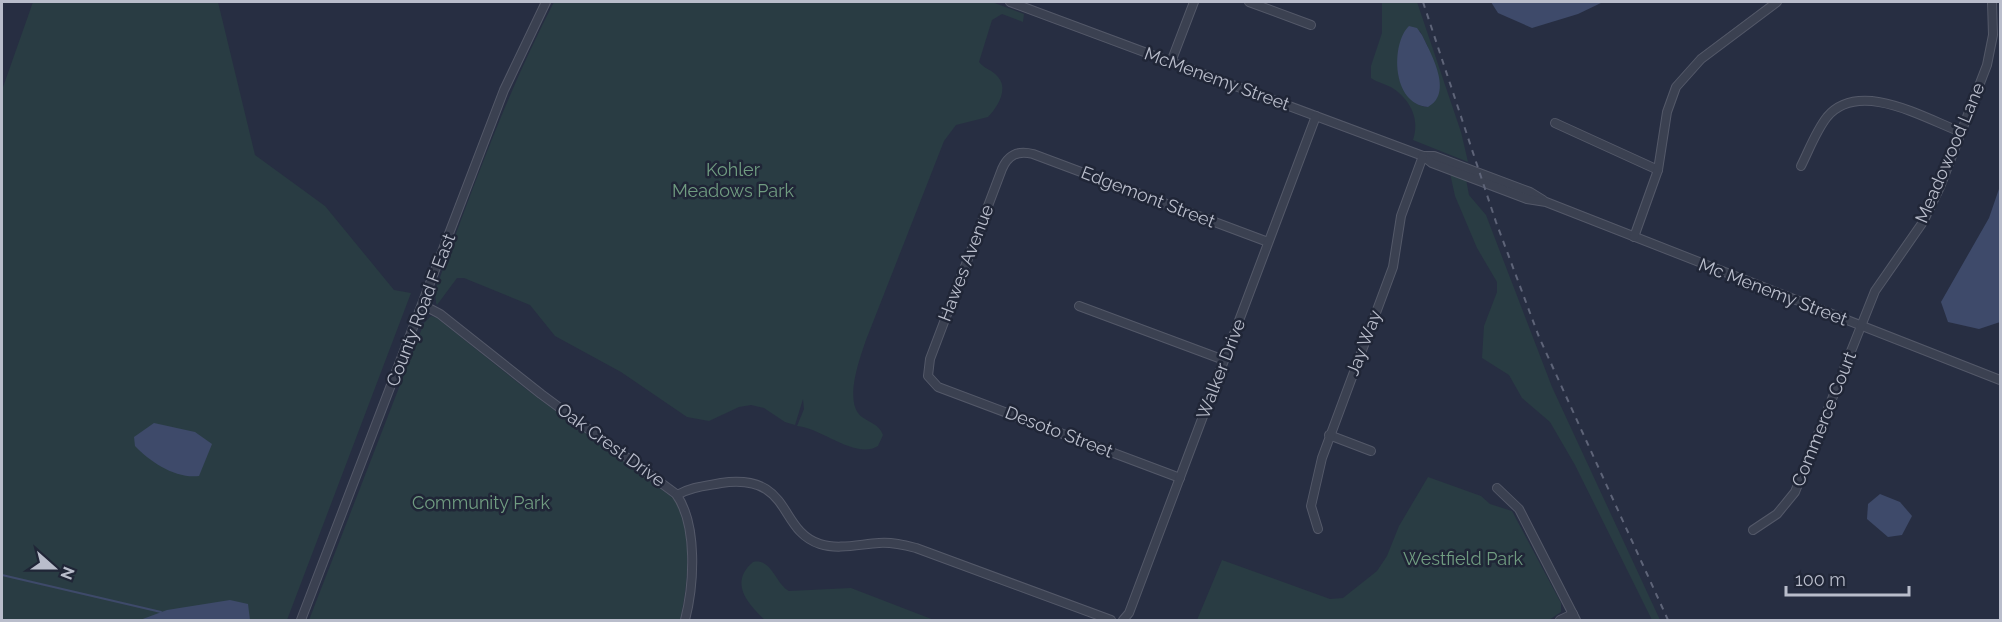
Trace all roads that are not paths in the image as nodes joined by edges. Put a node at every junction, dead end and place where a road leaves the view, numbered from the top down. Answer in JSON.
{"nodes":[{"id":1,"x":546,"y":2,"type":"edge"},
{"id":2,"x":1010,"y":2,"type":"edge"},
{"id":3,"x":1194,"y":2,"type":"edge"},
{"id":4,"x":1249,"y":2,"type":"edge"},
{"id":5,"x":1777,"y":2,"type":"edge"},
{"id":6,"x":1992,"y":2,"type":"edge"},
{"id":7,"x":1311,"y":25,"type":"dead end"},
{"id":8,"x":1172,"y":62,"type":"junction"},
{"id":9,"x":1316,"y":116,"type":"junction"},
{"id":10,"x":1555,"y":123,"type":"dead end"},
{"id":11,"x":1961,"y":132,"type":"junction"},
{"id":12,"x":1028,"y":153,"type":"joint"},
{"id":13,"x":1423,"y":156,"type":"junction"},
{"id":14,"x":1801,"y":166,"type":"dead end"},
{"id":15,"x":1658,"y":170,"type":"junction"},
{"id":16,"x":1546,"y":202,"type":"joint"},
{"id":17,"x":1634,"y":237,"type":"junction"},
{"id":18,"x":1268,"y":242,"type":"junction"},
{"id":19,"x":423,"y":305,"type":"junction"},
{"id":20,"x":1079,"y":306,"type":"dead end"},
{"id":21,"x":1861,"y":326,"type":"junction"},
{"id":22,"x":1224,"y":360,"type":"junction"},
{"id":23,"x":2001,"y":380,"type":"edge"},
{"id":24,"x":938,"y":387,"type":"joint"},
{"id":25,"x":1329,"y":435,"type":"junction"},
{"id":26,"x":1371,"y":451,"type":"dead end"},
{"id":27,"x":1180,"y":478,"type":"junction"},
{"id":28,"x":1497,"y":488,"type":"dead end"},
{"id":29,"x":677,"y":495,"type":"junction"},
{"id":30,"x":1318,"y":529,"type":"dead end"},
{"id":31,"x":1753,"y":530,"type":"dead end"},
{"id":32,"x":1574,"y":617,"type":"edge"},
{"id":33,"x":301,"y":621,"type":"edge"},
{"id":34,"x":685,"y":621,"type":"edge"},
{"id":35,"x":1111,"y":621,"type":"edge"},
{"id":36,"x":1123,"y":621,"type":"edge"},
{"id":37,"x":1560,"y":621,"type":"edge"}],
"edges":[{"from":1,"to":19,"type":"street","name":"County Road F East"},
{"from":2,"to":8,"type":"street","name":"McMenemy Street"},
{"from":3,"to":8,"type":"street"},
{"from":4,"to":7,"type":"street"},
{"from":5,"to":15,"type":"street"},
{"from":6,"to":11,"type":"street","name":"Meadowood Lane"},
{"from":8,"to":9,"type":"street","name":"McMenemy Street"},
{"from":9,"to":13,"type":"street","name":"McMenemy Street"},
{"from":9,"to":18,"type":"street","name":"Walker Drive"},
{"from":10,"to":15,"type":"street"},
{"from":11,"to":14,"type":"street"},
{"from":11,"to":21,"type":"street","name":"Meadowood Lane"},
{"from":12,"to":18,"type":"street","name":"Edgemont Street"},
{"from":12,"to":24,"type":"street","name":"Hawes Avenue"},
{"from":13,"to":16,"type":"street","name":"McMenemy Street"},
{"from":13,"to":25,"type":"street","name":"Jay Way"},
{"from":15,"to":17,"type":"street"},
{"from":16,"to":17,"type":"street","name":"Mc Menemy Street"},
{"from":17,"to":21,"type":"street","name":"Mc Menemy Street"},
{"from":18,"to":22,"type":"street","name":"Walker Drive"},
{"from":19,"to":29,"type":"street","name":"Oak Crest Drive"},
{"from":19,"to":33,"type":"street","name":"County Road F East"},
{"from":20,"to":22,"type":"street"},
{"from":21,"to":23,"type":"street","name":"Mc Menemy Street"},
{"from":21,"to":31,"type":"street","name":"Commerce Court"},
{"from":22,"to":27,"type":"street","name":"Walker Drive"},
{"from":24,"to":27,"type":"street","name":"Desoto Street"},
{"from":25,"to":26,"type":"street"},
{"from":25,"to":30,"type":"street","name":"Jay Way"},
{"from":27,"to":36,"type":"street","name":"Walker Drive"},
{"from":28,"to":32,"type":"street"},
{"from":29,"to":34,"type":"street"},
{"from":29,"to":35,"type":"street","name":"Oak Crest Drive"},
{"from":32,"to":37,"type":"street"}]}
